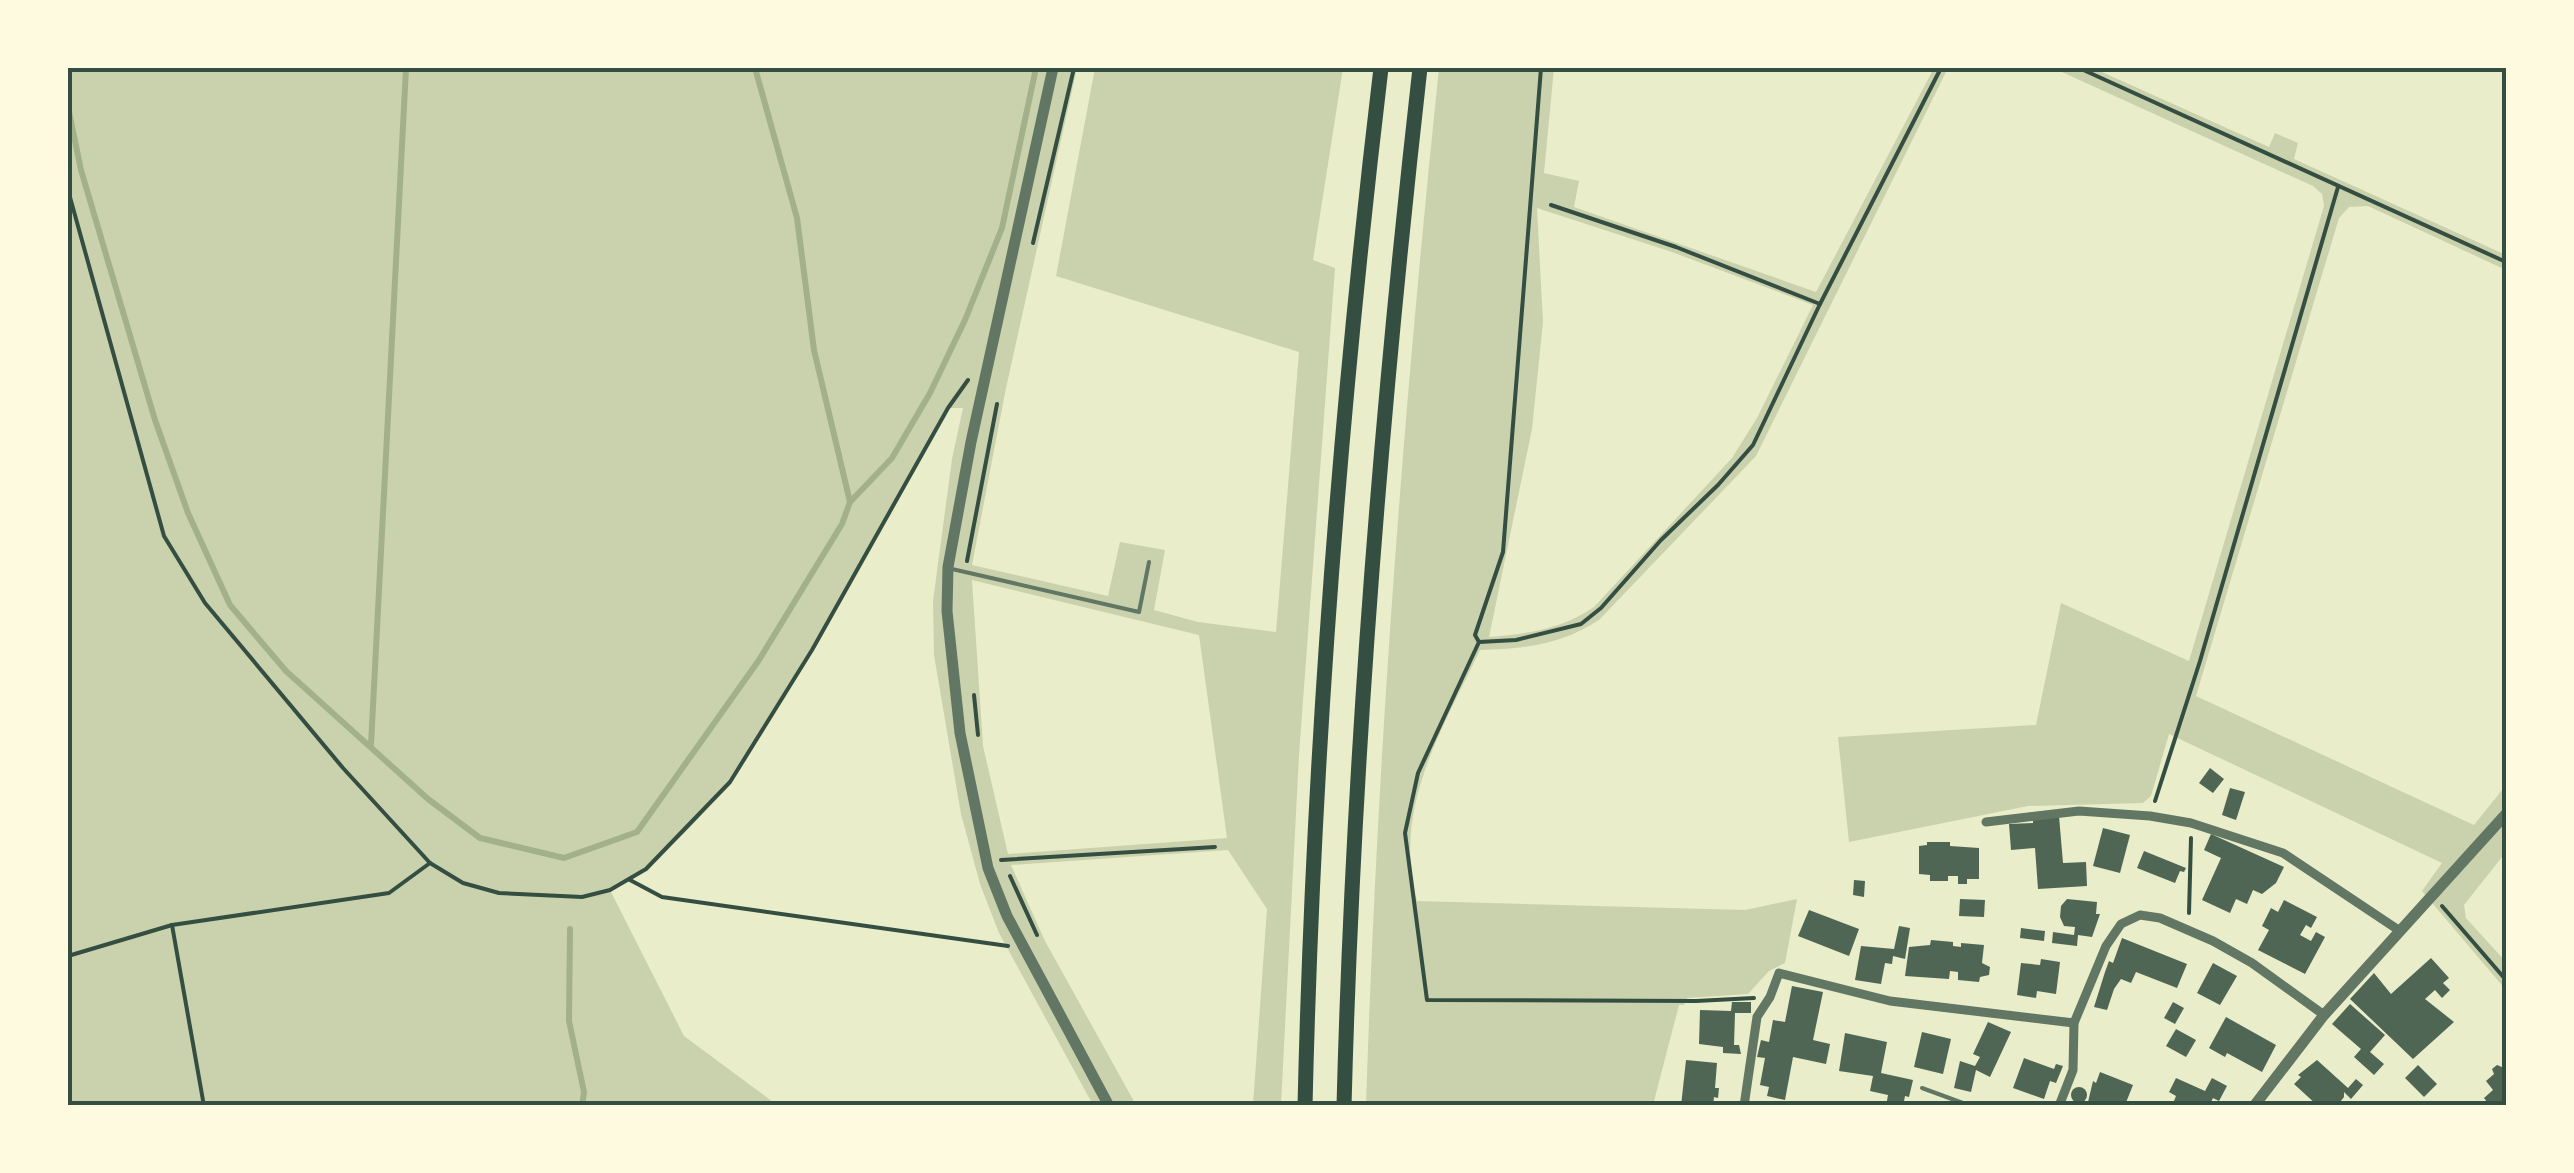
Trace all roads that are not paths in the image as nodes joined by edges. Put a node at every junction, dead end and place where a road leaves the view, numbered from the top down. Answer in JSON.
{"nodes":[{"id":1,"x":1053,"y":68,"type":"edge"},
{"id":2,"x":1381,"y":68,"type":"edge"},
{"id":3,"x":1420,"y":68,"type":"edge"},
{"id":4,"x":1149,"y":562,"type":"dead end"},
{"id":5,"x":948,"y":567,"type":"junction"},
{"id":6,"x":2506,"y":814,"type":"edge"},
{"id":7,"x":1986,"y":822,"type":"dead end"},
{"id":8,"x":2400,"y":931,"type":"junction"},
{"id":9,"x":2324,"y":1015,"type":"junction"},
{"id":10,"x":2074,"y":1023,"type":"junction"},
{"id":11,"x":1922,"y":1088,"type":"dead end"},
{"id":12,"x":1109,"y":1106,"type":"edge"},
{"id":13,"x":1305,"y":1106,"type":"edge"},
{"id":14,"x":1344,"y":1106,"type":"edge"},
{"id":15,"x":1744,"y":1106,"type":"edge"},
{"id":16,"x":1971,"y":1106,"type":"edge"},
{"id":17,"x":2059,"y":1106,"type":"edge"},
{"id":18,"x":2254,"y":1106,"type":"edge"}],
"edges":[{"from":1,"to":5,"type":"street"},
{"from":2,"to":13,"type":"highway"},
{"from":3,"to":14,"type":"highway"},
{"from":4,"to":5,"type":"lane"},
{"from":5,"to":12,"type":"street"},
{"from":6,"to":8,"type":"street"},
{"from":7,"to":8,"type":"street"},
{"from":8,"to":9,"type":"street"},
{"from":9,"to":10,"type":"street"},
{"from":9,"to":18,"type":"street"},
{"from":10,"to":15,"type":"street"},
{"from":10,"to":17,"type":"street"},
{"from":11,"to":16,"type":"lane"}]}
